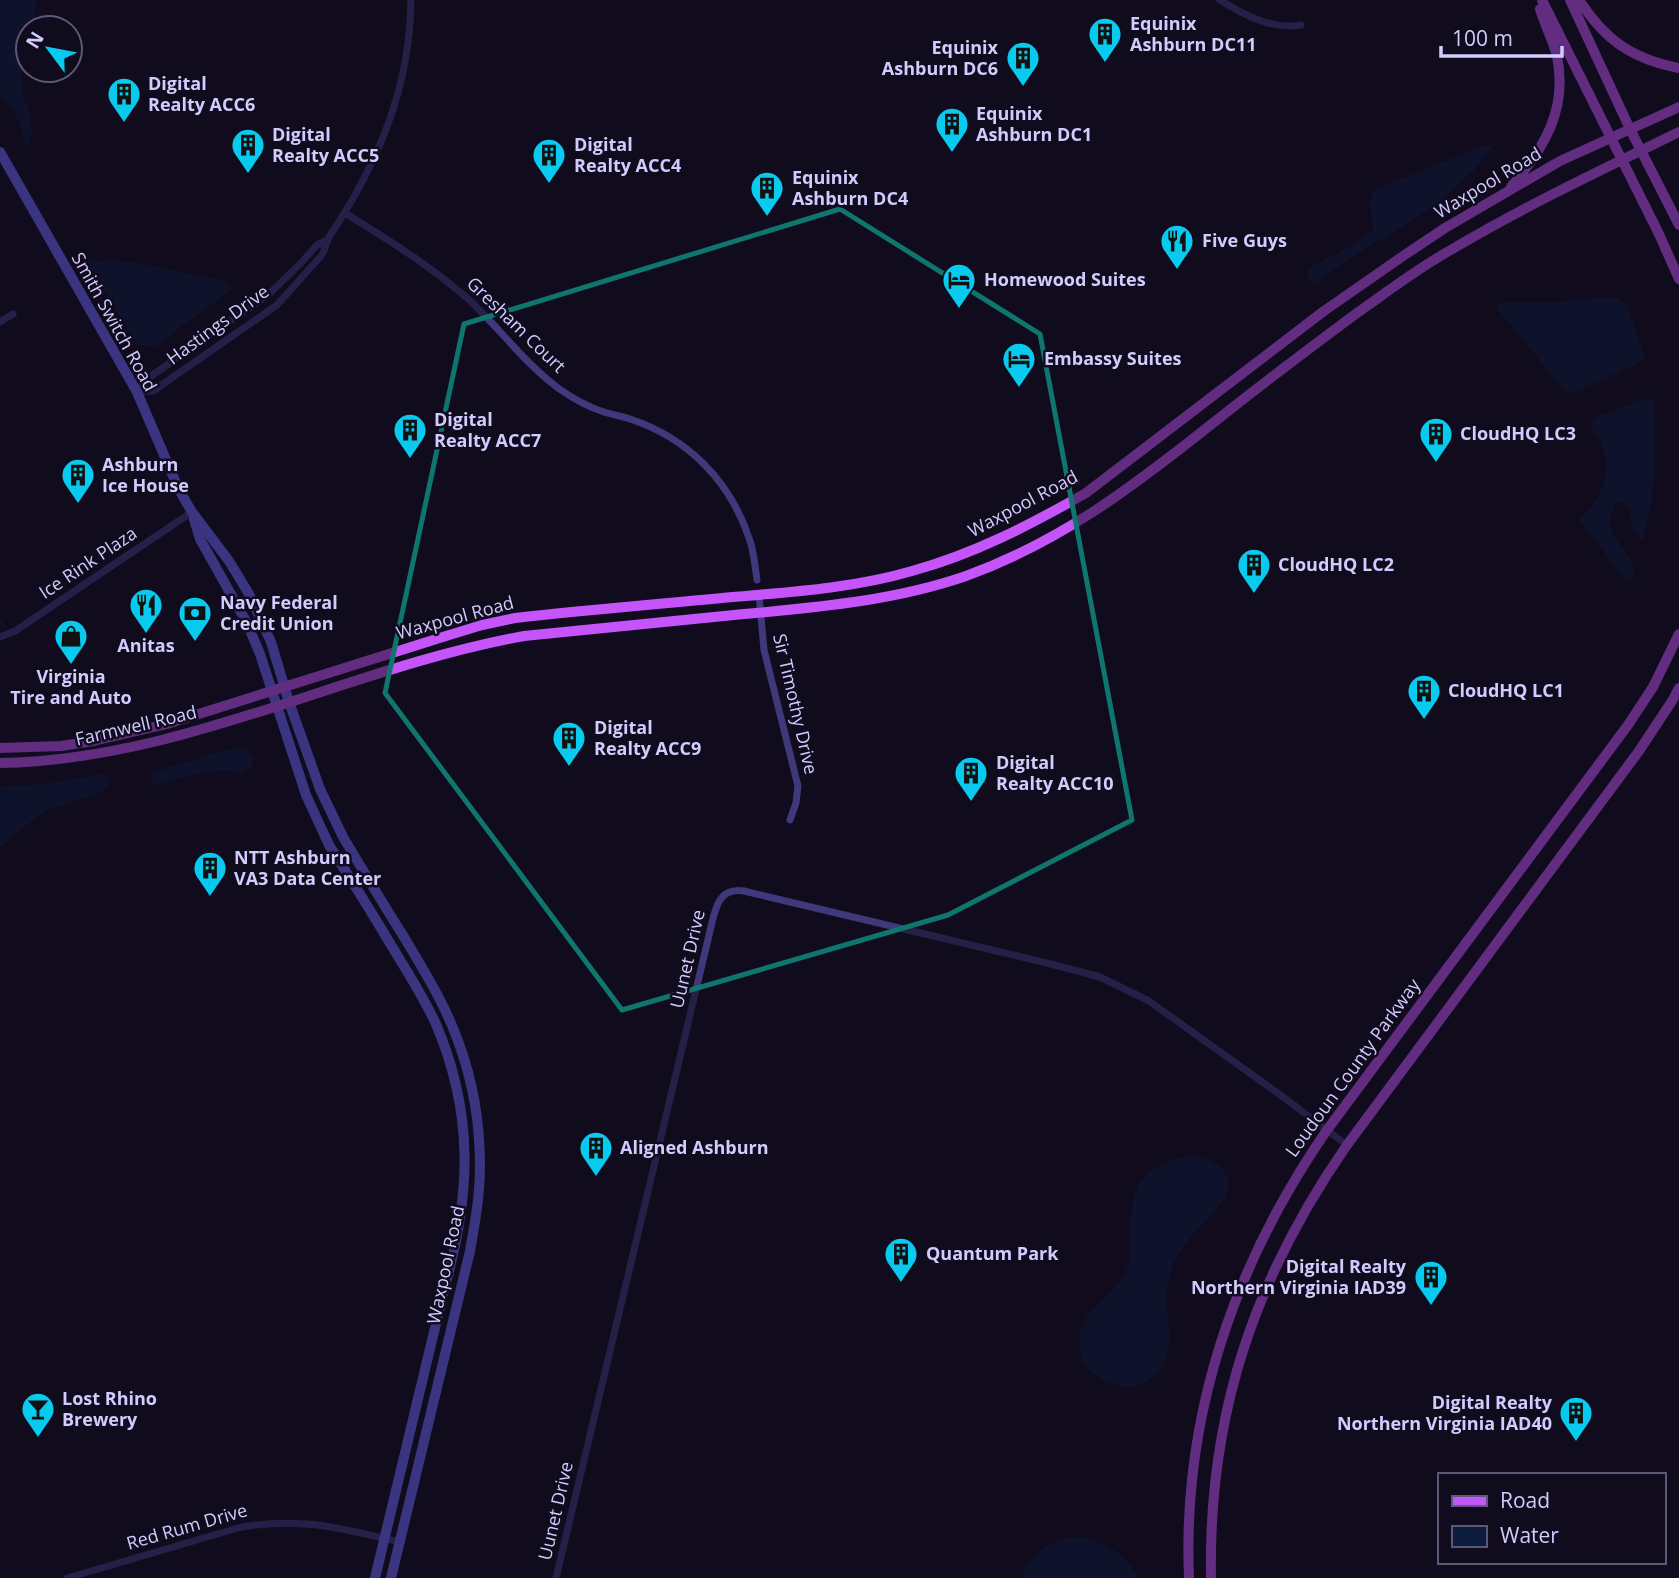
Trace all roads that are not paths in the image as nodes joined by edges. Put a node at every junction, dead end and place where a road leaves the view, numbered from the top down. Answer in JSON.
{"nodes":[{"id":1,"x":411,"y":0,"type":"edge"},
{"id":2,"x":1220,"y":0,"type":"edge"},
{"id":3,"x":1540,"y":0,"type":"edge"},
{"id":4,"x":1570,"y":0,"type":"edge"},
{"id":5,"x":1579,"y":0,"type":"edge"},
{"id":6,"x":1301,"y":25,"type":"dead end"},
{"id":7,"x":1679,"y":68,"type":"edge"},
{"id":8,"x":1679,"y":107,"type":"edge"},
{"id":9,"x":1630,"y":129,"type":"junction"},
{"id":10,"x":1679,"y":132,"type":"edge"},
{"id":11,"x":1609,"y":137,"type":"junction"},
{"id":12,"x":1641,"y":151,"type":"junction"},
{"id":13,"x":0,"y":152,"type":"edge"},
{"id":14,"x":1621,"y":161,"type":"junction"},
{"id":15,"x":1504,"y":195,"type":"junction"},
{"id":16,"x":345,"y":213,"type":"junction"},
{"id":17,"x":1679,"y":225,"type":"edge"},
{"id":18,"x":327,"y":240,"type":"junction"},
{"id":19,"x":1679,"y":279,"type":"edge"},
{"id":20,"x":13,"y":314,"type":"dead end"},
{"id":21,"x":0,"y":322,"type":"edge"},
{"id":22,"x":137,"y":392,"type":"junction"},
{"id":23,"x":192,"y":512,"type":"junction"},
{"id":24,"x":757,"y":580,"type":"dead end"},
{"id":25,"x":759,"y":595,"type":"junction"},
{"id":26,"x":760,"y":613,"type":"junction"},
{"id":27,"x":1679,"y":634,"type":"edge"},
{"id":28,"x":0,"y":637,"type":"edge"},
{"id":29,"x":279,"y":688,"type":"junction"},
{"id":30,"x":1679,"y":688,"type":"edge"},
{"id":31,"x":289,"y":702,"type":"junction"},
{"id":32,"x":277,"y":706,"type":"junction"},
{"id":33,"x":0,"y":748,"type":"edge"},
{"id":34,"x":0,"y":763,"type":"edge"},
{"id":35,"x":790,"y":820,"type":"dead end"},
{"id":36,"x":1327,"y":1130,"type":"junction"},
{"id":37,"x":1347,"y":1145,"type":"junction"},
{"id":38,"x":384,"y":1538,"type":"junction"},
{"id":39,"x":399,"y":1542,"type":"junction"},
{"id":40,"x":67,"y":1578,"type":"edge"},
{"id":41,"x":375,"y":1578,"type":"edge"},
{"id":42,"x":391,"y":1578,"type":"edge"},
{"id":43,"x":556,"y":1578,"type":"edge"},
{"id":44,"x":1189,"y":1578,"type":"edge"},
{"id":45,"x":1211,"y":1578,"type":"edge"}],
"edges":[{"from":1,"to":16,"type":"street","name":"Hastings Drive"},
{"from":2,"to":6,"type":"street"},
{"from":3,"to":11,"type":"main road"},
{"from":3,"to":15,"type":"main road"},
{"from":4,"to":9,"type":"main road"},
{"from":5,"to":7,"type":"main road"},
{"from":8,"to":9,"type":"main road","name":"Waxpool Road"},
{"from":9,"to":11,"type":"main road","name":"Waxpool Road"},
{"from":9,"to":12,"type":"main road"},
{"from":10,"to":12,"type":"main road","name":"Waxpool Road"},
{"from":11,"to":14,"type":"main road"},
{"from":11,"to":15,"type":"main road","name":"Waxpool Road"},
{"from":12,"to":14,"type":"main road","name":"Waxpool Road"},
{"from":12,"to":17,"type":"main road"},
{"from":13,"to":22,"type":"main road","name":"Smith Switch Road"},
{"from":14,"to":19,"type":"main road"},
{"from":14,"to":26,"type":"main road","name":"Waxpool Road"},
{"from":15,"to":25,"type":"main road","name":"Waxpool Road"},
{"from":16,"to":18,"type":"street","name":"Hastings Drive"},
{"from":16,"to":24,"type":"street","name":"Gresham Court"},
{"from":18,"to":22,"type":"street","name":"Hastings Drive"},
{"from":18,"to":22,"type":"street","name":"Hastings Drive"},
{"from":20,"to":21,"type":"street"},
{"from":22,"to":23,"type":"main road","name":"Smith Switch Road"},
{"from":23,"to":28,"type":"street","name":"Ice Rink Plaza"},
{"from":23,"to":29,"type":"main road","name":"Smith Switch Road"},
{"from":23,"to":29,"type":"main road","name":"Smith Switch Road"},
{"from":25,"to":26,"type":"street","name":"Sir Timothy Drive"},
{"from":25,"to":29,"type":"main road","name":"Waxpool Road"},
{"from":26,"to":31,"type":"main road","name":"Waxpool Road"},
{"from":26,"to":35,"type":"street","name":"Sir Timothy Drive"},
{"from":27,"to":36,"type":"main road","name":"Loudoun County Parkway"},
{"from":29,"to":31,"type":"main road","name":"Waxpool Road"},
{"from":29,"to":32,"type":"main road","name":"Waxpool Road"},
{"from":29,"to":33,"type":"main road","name":"Farmwell Road"},
{"from":30,"to":37,"type":"main road"},
{"from":31,"to":32,"type":"main road","name":"Waxpool Road"},
{"from":31,"to":39,"type":"main road","name":"Waxpool Road"},
{"from":32,"to":34,"type":"main road","name":"Farmwell Road"},
{"from":32,"to":38,"type":"main road","name":"Waxpool Road"},
{"from":36,"to":37,"type":"street","name":"Uunet Drive"},
{"from":36,"to":43,"type":"street","name":"Uunet Drive"},
{"from":36,"to":44,"type":"main road","name":"Loudoun County Parkway"},
{"from":37,"to":45,"type":"main road"},
{"from":38,"to":39,"type":"street","name":"Red Rum Drive"},
{"from":38,"to":40,"type":"street","name":"Red Rum Drive"},
{"from":38,"to":41,"type":"main road","name":"Waxpool Road"},
{"from":39,"to":42,"type":"main road","name":"Waxpool Road"}]}
